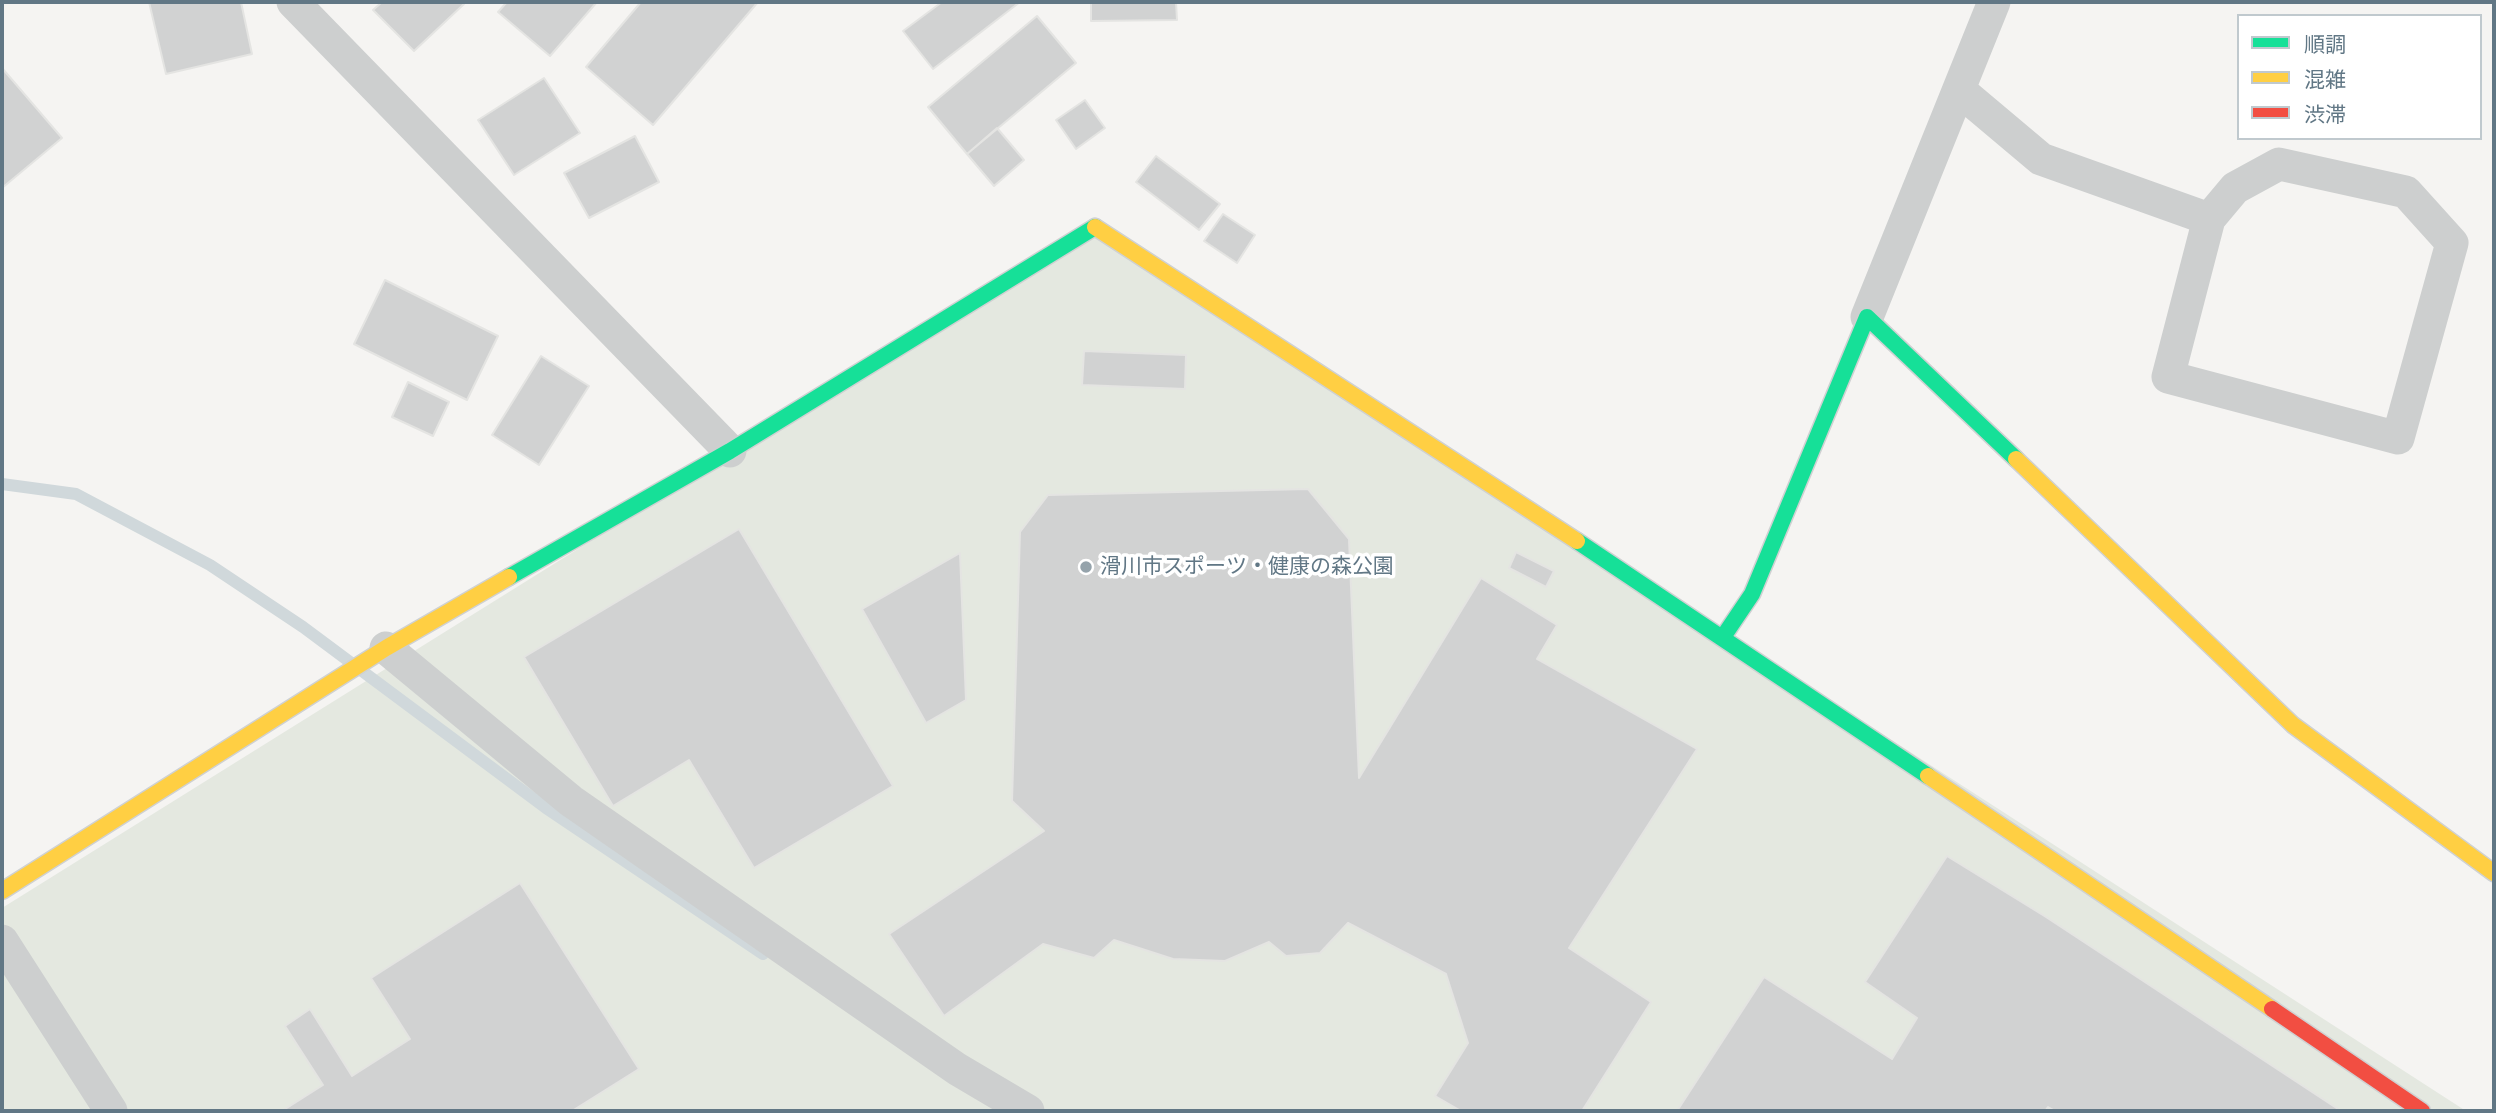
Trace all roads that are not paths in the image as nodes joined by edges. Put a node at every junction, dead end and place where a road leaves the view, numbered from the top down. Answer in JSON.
{"nodes":[{"id":1,"x":293,"y":2,"type":"edge"},
{"id":2,"x":1994,"y":2,"type":"edge"},
{"id":3,"x":1959,"y":90,"type":"junction"},
{"id":4,"x":2209,"y":219,"type":"junction"},
{"id":5,"x":1867,"y":317,"type":"junction"},
{"id":6,"x":730,"y":451,"type":"junction"},
{"id":7,"x":1723,"y":637,"type":"junction"},
{"id":8,"x":386,"y":648,"type":"junction"},
{"id":9,"x":2494,"y":873,"type":"edge"},
{"id":10,"x":2,"y":891,"type":"edge"},
{"id":11,"x":2,"y":941,"type":"edge"},
{"id":12,"x":111,"y":1111,"type":"edge"},
{"id":13,"x":1028,"y":1111,"type":"edge"},
{"id":14,"x":2422,"y":1111,"type":"edge"}],
"edges":[{"from":1,"to":6,"type":"street"},
{"from":2,"to":3,"type":"street"},
{"from":3,"to":4,"type":"street"},
{"from":3,"to":5,"type":"street"},
{"from":4,"to":4,"type":"street"},
{"from":5,"to":7,"type":"street"},
{"from":5,"to":9,"type":"street"},
{"from":6,"to":7,"type":"street"},
{"from":6,"to":8,"type":"street"},
{"from":7,"to":14,"type":"street"},
{"from":8,"to":10,"type":"street"},
{"from":8,"to":13,"type":"street"},
{"from":11,"to":12,"type":"street"}]}
